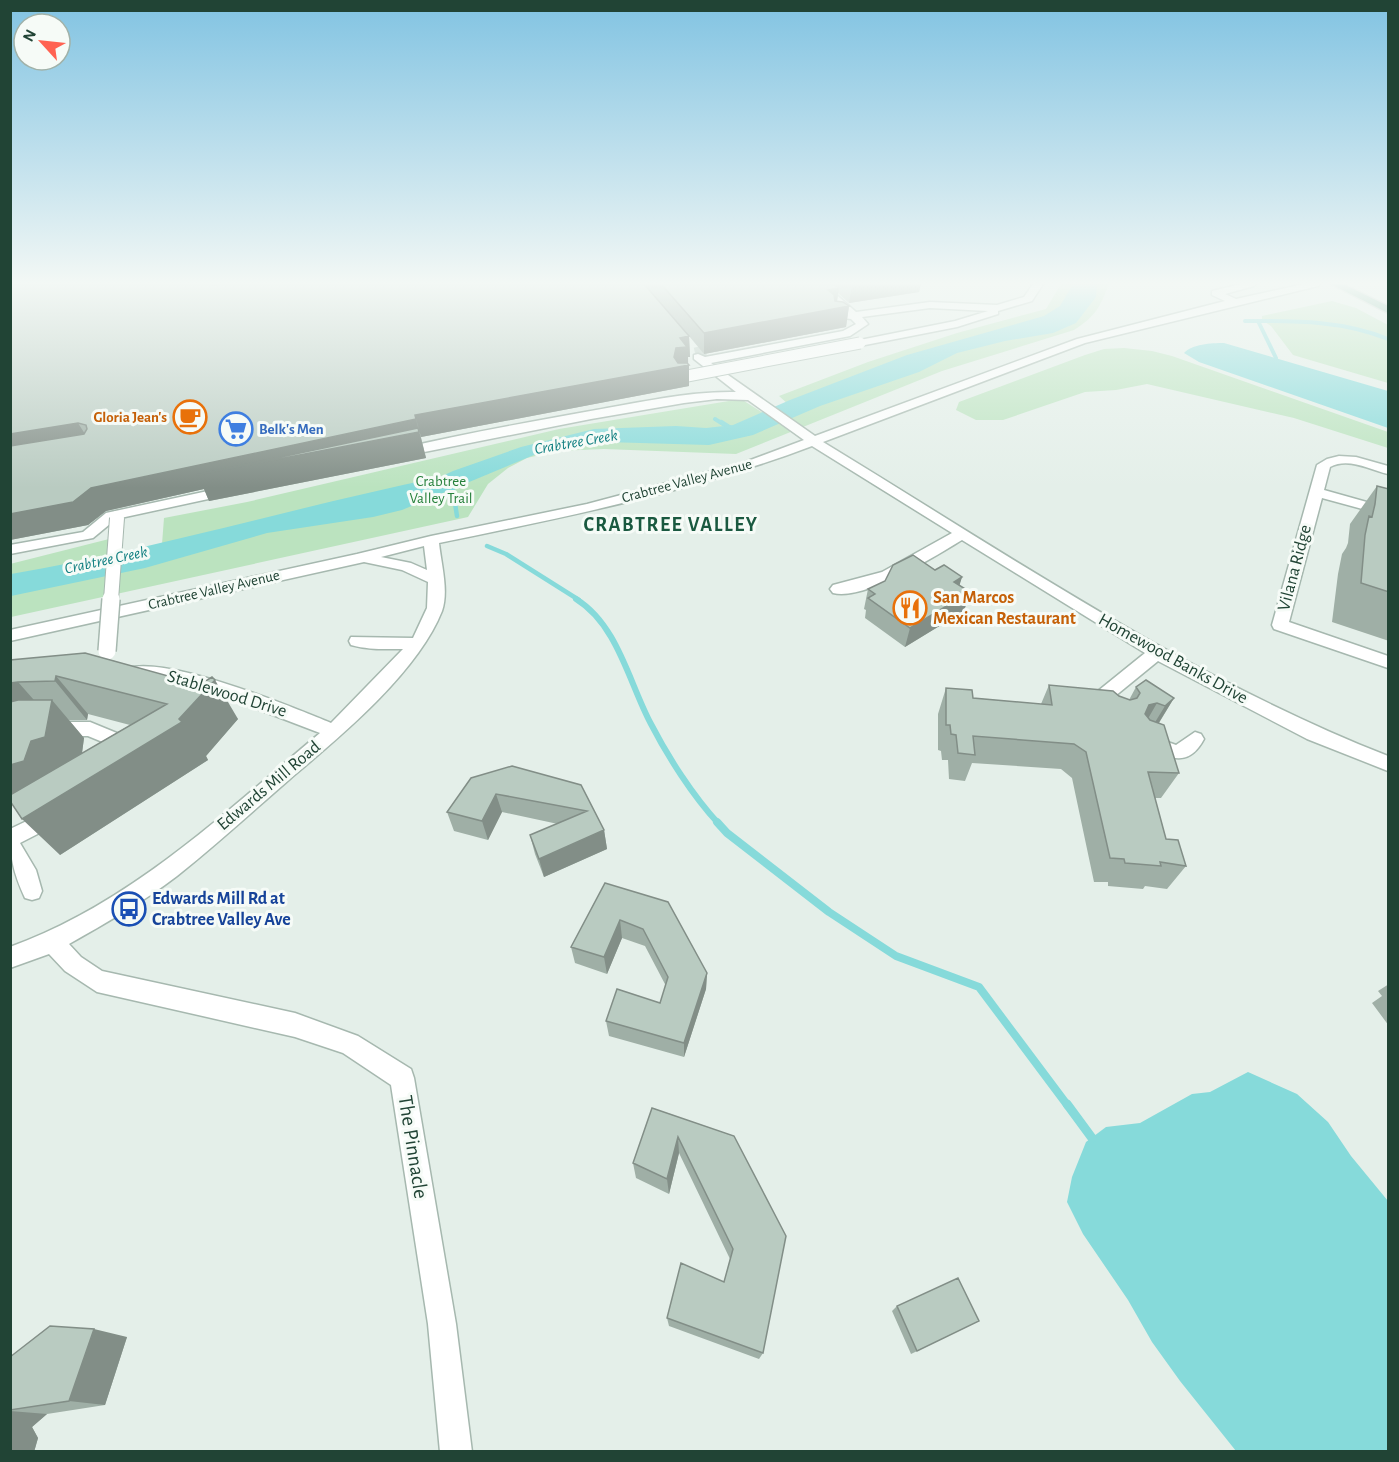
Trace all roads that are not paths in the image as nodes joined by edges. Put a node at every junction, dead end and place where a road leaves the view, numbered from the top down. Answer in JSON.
{"nodes":[{"id":1,"x":702,"y":352,"type":"tunnel mouth"},
{"id":2,"x":705,"y":352,"type":"tunnel mouth"},
{"id":3,"x":812,"y":352,"type":"edge"},
{"id":4,"x":1054,"y":352,"type":"edge"},
{"id":5,"x":699,"y":353,"type":"junction"},
{"id":6,"x":682,"y":377,"type":"edge"},
{"id":7,"x":754,"y":397,"type":"junction"},
{"id":8,"x":814,"y":442,"type":"junction"},
{"id":9,"x":388,"y":455,"type":"edge"},
{"id":10,"x":1389,"y":470,"type":"edge"},
{"id":11,"x":250,"y":486,"type":"edge"},
{"id":12,"x":1316,"y":492,"type":"junction"},
{"id":13,"x":1389,"y":512,"type":"edge"},
{"id":14,"x":117,"y":518,"type":"dead end"},
{"id":15,"x":963,"y":532,"type":"junction"},
{"id":16,"x":431,"y":540,"type":"junction"},
{"id":17,"x":10,"y":550,"type":"edge"},
{"id":18,"x":357,"y":560,"type":"junction"},
{"id":19,"x":436,"y":580,"type":"junction"},
{"id":20,"x":838,"y":589,"type":"dead end"},
{"id":21,"x":10,"y":636,"type":"edge"},
{"id":22,"x":357,"y":641,"type":"dead end"},
{"id":23,"x":418,"y":643,"type":"junction"},
{"id":24,"x":1157,"y":653,"type":"junction"},
{"id":25,"x":1389,"y":662,"type":"edge"},
{"id":26,"x":1114,"y":718,"type":"edge"},
{"id":27,"x":334,"y":731,"type":"junction"},
{"id":28,"x":10,"y":738,"type":"edge"},
{"id":29,"x":1142,"y":738,"type":"edge"},
{"id":30,"x":1196,"y":739,"type":"dead end"},
{"id":31,"x":1389,"y":764,"type":"edge"},
{"id":32,"x":114,"y":771,"type":"edge"},
{"id":33,"x":68,"y":806,"type":"edge"},
{"id":34,"x":10,"y":839,"type":"edge"},
{"id":35,"x":10,"y":845,"type":"edge"},
{"id":36,"x":32,"y":891,"type":"dead end"},
{"id":37,"x":53,"y":942,"type":"junction"},
{"id":38,"x":10,"y":958,"type":"edge"},
{"id":39,"x":456,"y":1452,"type":"edge"}],
"edges":[{"from":1,"to":5,"type":"street"},
{"from":2,"to":5,"type":"street"},
{"from":3,"to":6,"type":"street","bridge":true},
{"from":4,"to":8,"type":"street","name":"Crabtree Valley Avenue"},
{"from":5,"to":7,"type":"street","name":"Homewood Banks Drive"},
{"from":7,"to":8,"type":"street","name":"Homewood Banks Drive"},
{"from":7,"to":9,"type":"street"},
{"from":8,"to":15,"type":"street","name":"Homewood Banks Drive"},
{"from":8,"to":16,"type":"street","name":"Crabtree Valley Avenue"},
{"from":10,"to":12,"type":"street","name":"Vilana Ridge"},
{"from":11,"to":17,"type":"street"},
{"from":12,"to":13,"type":"street"},
{"from":12,"to":25,"type":"street","name":"Vilana Ridge"},
{"from":14,"to":27,"type":"street","name":"Stablewood Drive","bridge":true},
{"from":15,"to":20,"type":"street"},
{"from":15,"to":24,"type":"street","name":"Homewood Banks Drive"},
{"from":16,"to":18,"type":"street","name":"Crabtree Valley Avenue"},
{"from":16,"to":19,"type":"street","name":"Edwards Mill Road"},
{"from":18,"to":19,"type":"street"},
{"from":18,"to":21,"type":"street","name":"Crabtree Valley Avenue"},
{"from":19,"to":23,"type":"street","name":"Edwards Mill Road"},
{"from":22,"to":23,"type":"street"},
{"from":23,"to":27,"type":"street","name":"Edwards Mill Road"},
{"from":24,"to":26,"type":"street"},
{"from":24,"to":31,"type":"street","name":"Homewood Banks Drive"},
{"from":27,"to":37,"type":"street","name":"Edwards Mill Road"},
{"from":28,"to":32,"type":"street"},
{"from":29,"to":30,"type":"street"},
{"from":33,"to":34,"type":"street"},
{"from":35,"to":36,"type":"street"},
{"from":37,"to":38,"type":"street","name":"Edwards Mill Road"},
{"from":37,"to":39,"type":"street","name":"The Pinnacle"}]}
